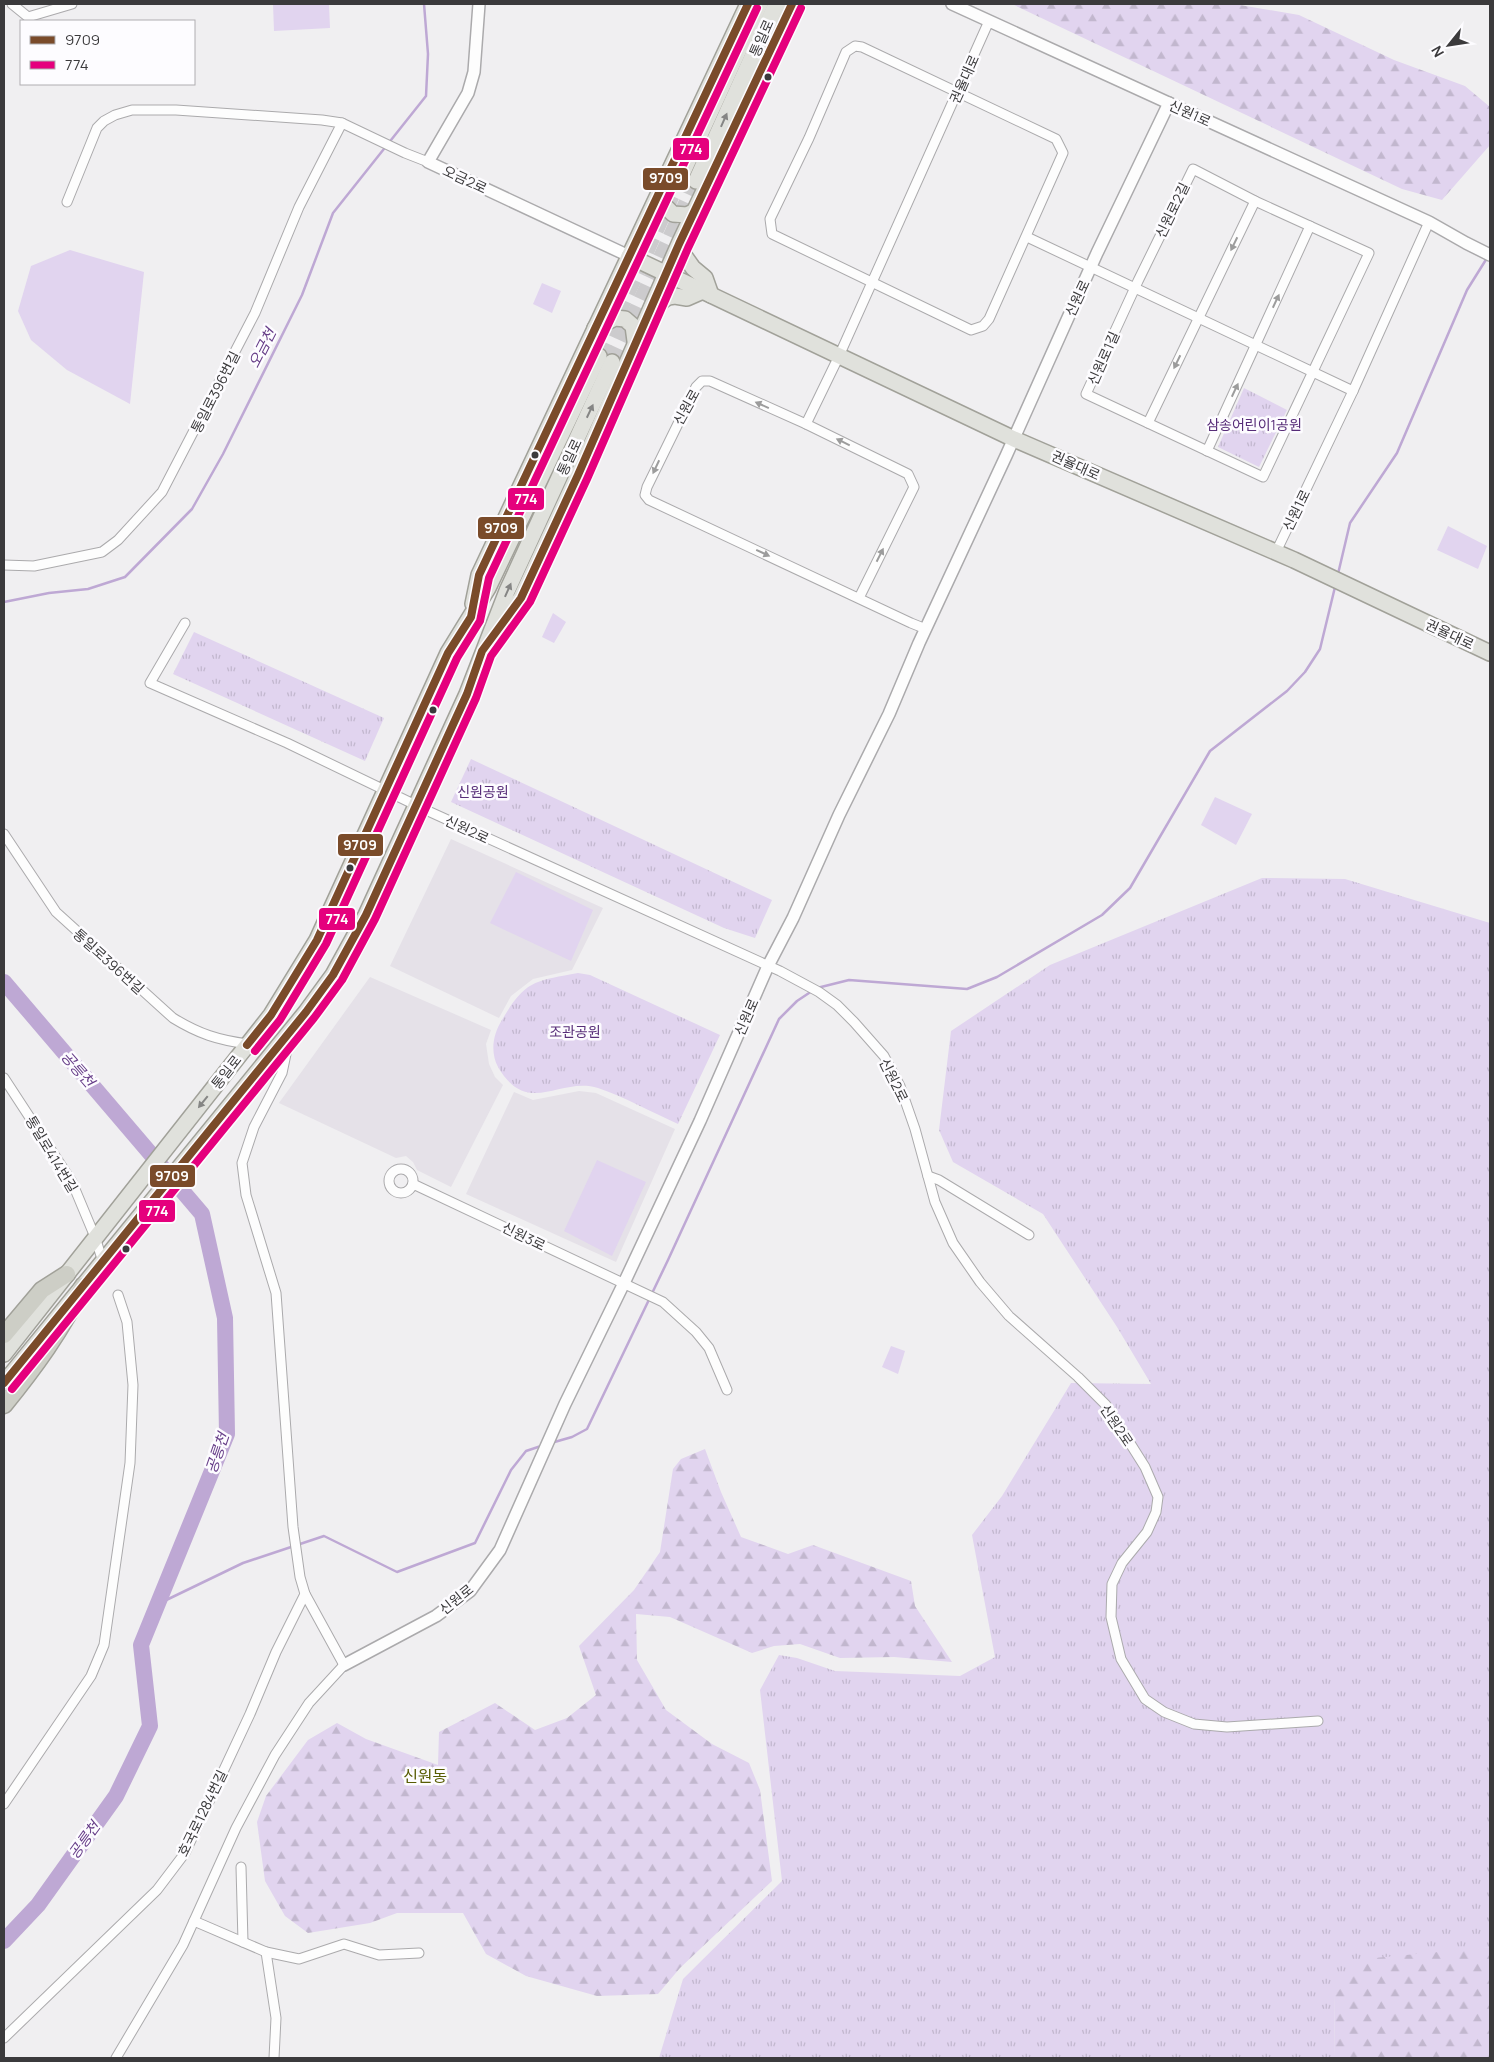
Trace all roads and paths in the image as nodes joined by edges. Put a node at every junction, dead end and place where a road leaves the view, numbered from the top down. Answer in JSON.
{"nodes":[{"id":1,"x":12,"y":4,"type":"edge"},
{"id":2,"x":72,"y":4,"type":"edge"},
{"id":3,"x":479,"y":4,"type":"edge"},
{"id":4,"x":748,"y":4,"type":"edge"},
{"id":5,"x":760,"y":4,"type":"edge"},
{"id":6,"x":776,"y":4,"type":"edge"},
{"id":7,"x":792,"y":4,"type":"edge"},
{"id":8,"x":952,"y":4,"type":"edge"},
{"id":9,"x":990,"y":21,"type":"junction"},
{"id":10,"x":958,"y":92,"type":"junction"},
{"id":11,"x":1169,"y":104,"type":"junction"},
{"id":12,"x":342,"y":123,"type":"junction"},
{"id":13,"x":428,"y":162,"type":"junction"},
{"id":14,"x":682,"y":174,"type":"tunnel mouth"},
{"id":15,"x":696,"y":181,"type":"tunnel mouth"},
{"id":16,"x":661,"y":188,"type":"junction"},
{"id":17,"x":1255,"y":201,"type":"junction"},
{"id":18,"x":67,"y":202,"type":"dead end"},
{"id":19,"x":695,"y":212,"type":"junction"},
{"id":20,"x":1429,"y":222,"type":"junction"},
{"id":21,"x":1310,"y":226,"type":"junction"},
{"id":22,"x":684,"y":234,"type":"junction"},
{"id":23,"x":1027,"y":237,"type":"junction"},
{"id":24,"x":1490,"y":254,"type":"edge"},
{"id":25,"x":629,"y":256,"type":"junction"},
{"id":26,"x":1091,"y":268,"type":"junction"},
{"id":27,"x":666,"y":273,"type":"junction"},
{"id":28,"x":872,"y":283,"type":"junction"},
{"id":29,"x":1134,"y":288,"type":"junction"},
{"id":30,"x":707,"y":293,"type":"junction"},
{"id":31,"x":650,"y":310,"type":"junction"},
{"id":32,"x":1198,"y":318,"type":"junction"},
{"id":33,"x":595,"y":328,"type":"junction"},
{"id":34,"x":635,"y":342,"type":"junction"},
{"id":35,"x":1255,"y":345,"type":"junction"},
{"id":36,"x":839,"y":356,"type":"junction"},
{"id":37,"x":1313,"y":372,"type":"junction"},
{"id":38,"x":1353,"y":391,"type":"junction"},
{"id":39,"x":1148,"y":423,"type":"junction"},
{"id":40,"x":806,"y":424,"type":"junction"},
{"id":41,"x":1014,"y":439,"type":"junction"},
{"id":42,"x":1207,"y":450,"type":"junction"},
{"id":43,"x":1276,"y":552,"type":"junction"},
{"id":44,"x":4,"y":565,"type":"edge"},
{"id":45,"x":859,"y":598,"type":"junction"},
{"id":46,"x":471,"y":616,"type":"junction"},
{"id":47,"x":185,"y":623,"type":"dead end"},
{"id":48,"x":926,"y":629,"type":"junction"},
{"id":49,"x":482,"y":651,"type":"junction"},
{"id":50,"x":1490,"y":653,"type":"edge"},
{"id":51,"x":386,"y":789,"type":"junction"},
{"id":52,"x":416,"y":805,"type":"junction"},
{"id":53,"x":4,"y":834,"type":"edge"},
{"id":54,"x":768,"y":966,"type":"junction"},
{"id":55,"x":291,"y":1030,"type":"junction"},
{"id":56,"x":248,"y":1044,"type":"junction"},
{"id":57,"x":4,"y":1078,"type":"edge"},
{"id":58,"x":928,"y":1176,"type":"junction"},
{"id":59,"x":413,"y":1184,"type":"dead end"},
{"id":60,"x":1029,"y":1235,"type":"dead end"},
{"id":61,"x":95,"y":1237,"type":"junction"},
{"id":62,"x":103,"y":1262,"type":"junction"},
{"id":63,"x":67,"y":1274,"type":"junction"},
{"id":64,"x":624,"y":1283,"type":"junction"},
{"id":65,"x":83,"y":1286,"type":"junction"},
{"id":66,"x":118,"y":1294,"type":"dead end"},
{"id":67,"x":4,"y":1336,"type":"edge"},
{"id":68,"x":4,"y":1354,"type":"edge"},
{"id":69,"x":4,"y":1383,"type":"edge"},
{"id":70,"x":727,"y":1390,"type":"dead end"},
{"id":71,"x":4,"y":1405,"type":"edge"},
{"id":72,"x":305,"y":1594,"type":"junction"},
{"id":73,"x":344,"y":1664,"type":"junction"},
{"id":74,"x":1318,"y":1721,"type":"dead end"},
{"id":75,"x":4,"y":1804,"type":"edge"},
{"id":76,"x":241,"y":1867,"type":"dead end"},
{"id":77,"x":194,"y":1921,"type":"junction"},
{"id":78,"x":243,"y":1942,"type":"junction"},
{"id":79,"x":266,"y":1952,"type":"junction"},
{"id":80,"x":418,"y":1953,"type":"dead end"},
{"id":81,"x":4,"y":2038,"type":"edge"},
{"id":82,"x":116,"y":2058,"type":"edge"},
{"id":83,"x":274,"y":2058,"type":"edge"}],
"edges":[{"from":1,"to":2,"type":"street"},
{"from":3,"to":13,"type":"street","name":"오금2로"},
{"from":4,"to":16,"type":"main road"},
{"from":5,"to":14,"type":"main road","name":"통일로"},
{"from":15,"to":6,"type":"main road","name":"통일로","one_way":true},
{"from":7,"to":19,"type":"main road"},
{"from":8,"to":9,"type":"street","name":"신원1로"},
{"from":9,"to":10,"type":"street","name":"권율대로"},
{"from":9,"to":11,"type":"street","name":"신원1로"},
{"from":10,"to":23,"type":"street"},
{"from":10,"to":28,"type":"street","name":"권율대로"},
{"from":10,"to":28,"type":"street"},
{"from":11,"to":20,"type":"street","name":"신원1로"},
{"from":11,"to":26,"type":"street","name":"신원로"},
{"from":12,"to":13,"type":"street"},
{"from":12,"to":18,"type":"street"},
{"from":12,"to":44,"type":"street","name":"통일로396번길"},
{"from":13,"to":25,"type":"street","name":"오금2로"},
{"from":16,"to":19,"type":"main road"},
{"from":16,"to":25,"type":"main road"},
{"from":17,"to":21,"type":"street","name":"신원로2길"},
{"from":17,"to":29,"type":"street","name":"신원로2길"},
{"from":17,"to":32,"type":"street","one_way":true},
{"from":19,"to":22,"type":"main road"},
{"from":20,"to":24,"type":"street","name":"신원1로"},
{"from":20,"to":38,"type":"street","name":"신원1로"},
{"from":35,"to":21,"type":"street","one_way":true},
{"from":21,"to":37,"type":"street","name":"신원로2길"},
{"from":22,"to":27,"type":"main road"},
{"from":22,"to":30,"type":"main road"},
{"from":23,"to":26,"type":"street","name":"신원로"},
{"from":23,"to":28,"type":"street"},
{"from":25,"to":27,"type":"main road","name":"권율대로"},
{"from":25,"to":33,"type":"main road"},
{"from":26,"to":29,"type":"street"},
{"from":26,"to":41,"type":"street","name":"신원로"},
{"from":27,"to":30,"type":"main road","name":"권율대로"},
{"from":27,"to":31,"type":"main road"},
{"from":28,"to":36,"type":"street","name":"권율대로"},
{"from":29,"to":32,"type":"street"},
{"from":29,"to":39,"type":"street","name":"신원로1길"},
{"from":30,"to":31,"type":"main road"},
{"from":30,"to":36,"type":"main road","name":"권율대로"},
{"from":31,"to":34,"type":"main road"},
{"from":32,"to":35,"type":"street"},
{"from":32,"to":39,"type":"street","one_way":true},
{"from":33,"to":34,"type":"main road"},
{"from":33,"to":46,"type":"main road"},
{"from":34,"to":49,"type":"main road"},
{"from":35,"to":37,"type":"street"},
{"from":42,"to":35,"type":"street","one_way":true},
{"from":36,"to":40,"type":"street"},
{"from":36,"to":41,"type":"main road","name":"권율대로"},
{"from":37,"to":38,"type":"street"},
{"from":37,"to":42,"type":"street","name":"신원로1길"},
{"from":38,"to":43,"type":"street","name":"신원1로"},
{"from":39,"to":42,"type":"street","name":"신원로1길"},
{"from":45,"to":40,"type":"street","name":"신원로","one_way":true},
{"from":40,"to":45,"type":"street","name":"신원로","one_way":true},
{"from":41,"to":43,"type":"main road","name":"권율대로"},
{"from":41,"to":48,"type":"street","name":"신원로"},
{"from":43,"to":50,"type":"main road","name":"권율대로"},
{"from":45,"to":48,"type":"street","name":"신원로"},
{"from":49,"to":46,"type":"main road","name":"통일로","one_way":true},
{"from":46,"to":51,"type":"main road","name":"통일로"},
{"from":47,"to":51,"type":"street","name":"신원2로"},
{"from":48,"to":54,"type":"street","name":"신원로"},
{"from":49,"to":52,"type":"main road","name":"통일로"},
{"from":51,"to":52,"type":"street","name":"신원2로"},
{"from":51,"to":56,"type":"main road","name":"통일로"},
{"from":52,"to":54,"type":"street","name":"신원2로"},
{"from":52,"to":55,"type":"main road","name":"통일로"},
{"from":53,"to":56,"type":"street","name":"통일로396번길"},
{"from":54,"to":58,"type":"street","name":"신원2로"},
{"from":54,"to":64,"type":"street","name":"신원로"},
{"from":55,"to":62,"type":"main road","name":"통일로"},
{"from":55,"to":72,"type":"street"},
{"from":56,"to":61,"type":"main road","name":"통일로","one_way":true},
{"from":57,"to":61,"type":"street","name":"통일로414번길"},
{"from":58,"to":60,"type":"street"},
{"from":58,"to":74,"type":"street","name":"신원2로"},
{"from":59,"to":64,"type":"street","name":"신원3로"},
{"from":61,"to":62,"type":"street","name":"통일로414번길"},
{"from":61,"to":63,"type":"main road","name":"통일로"},
{"from":62,"to":65,"type":"main road","name":"통일로"},
{"from":63,"to":67,"type":"highway"},
{"from":63,"to":68,"type":"main road","name":"통일로"},
{"from":64,"to":70,"type":"street","name":"신원3로"},
{"from":64,"to":73,"type":"street","name":"신원로"},
{"from":65,"to":69,"type":"main road","name":"통일로"},
{"from":65,"to":71,"type":"highway"},
{"from":66,"to":75,"type":"street"},
{"from":72,"to":73,"type":"street"},
{"from":72,"to":81,"type":"street","name":"호국로1284번길"},
{"from":73,"to":77,"type":"street"},
{"from":76,"to":78,"type":"street"},
{"from":77,"to":78,"type":"street"},
{"from":77,"to":82,"type":"street"},
{"from":78,"to":79,"type":"street"},
{"from":79,"to":80,"type":"street"},
{"from":79,"to":83,"type":"street"}]}
